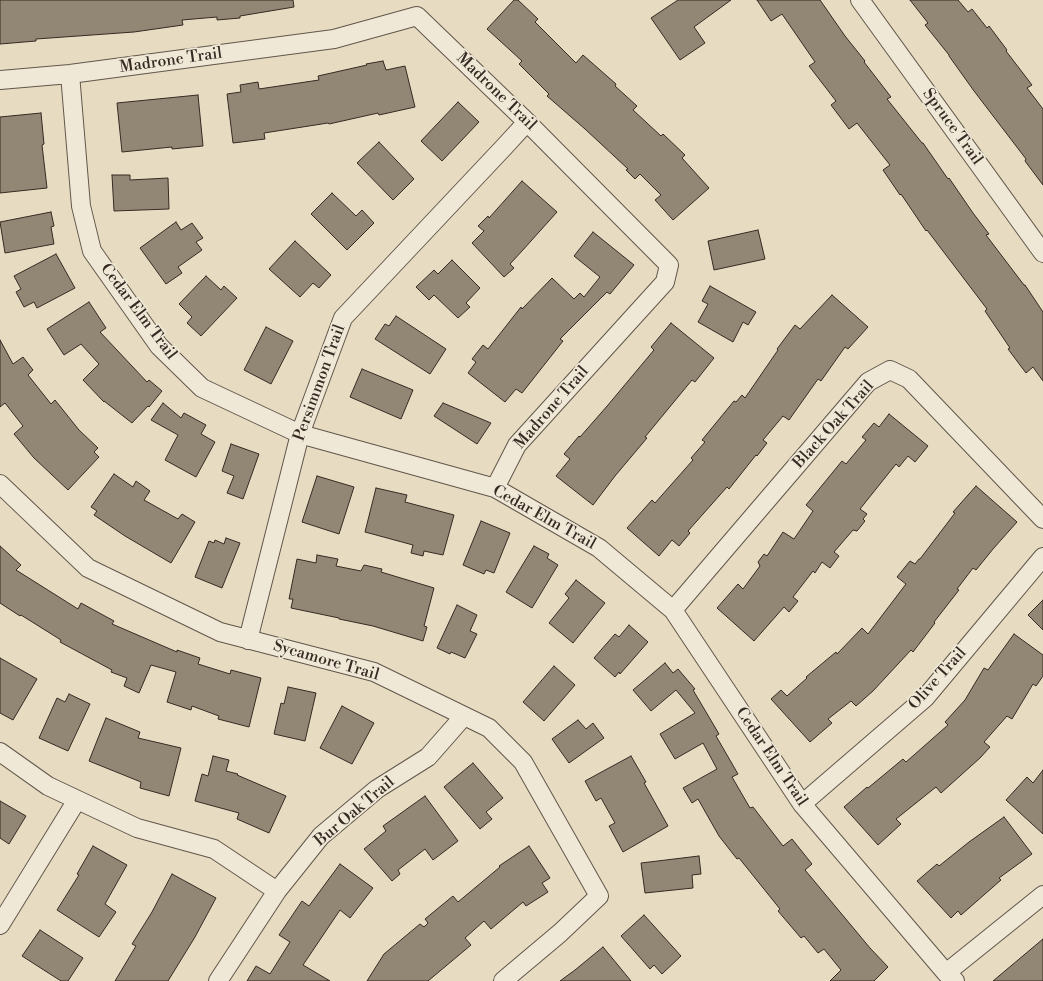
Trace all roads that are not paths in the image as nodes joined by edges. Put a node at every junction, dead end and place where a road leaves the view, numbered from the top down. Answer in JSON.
{"nodes":[{"id":1,"x":860,"y":0,"type":"edge"},
{"id":2,"x":70,"y":74,"type":"junction"},
{"id":3,"x":0,"y":80,"type":"edge"},
{"id":4,"x":527,"y":122,"type":"junction"},
{"id":5,"x":1043,"y":253,"type":"edge"},
{"id":6,"x":300,"y":434,"type":"junction"},
{"id":7,"x":0,"y":484,"type":"edge"},
{"id":8,"x":495,"y":488,"type":"junction"},
{"id":9,"x":1043,"y":519,"type":"edge"},
{"id":10,"x":1043,"y":557,"type":"edge"},
{"id":11,"x":673,"y":610,"type":"junction"},
{"id":12,"x":248,"y":640,"type":"junction"},
{"id":13,"x":464,"y":716,"type":"junction"},
{"id":14,"x":0,"y":752,"type":"edge"},
{"id":15,"x":78,"y":800,"type":"junction"},
{"id":16,"x":802,"y":804,"type":"junction"},
{"id":17,"x":278,"y":891,"type":"junction"},
{"id":18,"x":1043,"y":895,"type":"edge"},
{"id":19,"x":0,"y":925,"type":"edge"},
{"id":20,"x":951,"y":977,"type":"edge"},
{"id":21,"x":218,"y":981,"type":"edge"},
{"id":22,"x":503,"y":981,"type":"edge"}],
"edges":[{"from":1,"to":5,"type":"street","name":"Spruce Trail"},
{"from":2,"to":3,"type":"street","name":"Madrone Trail"},
{"from":2,"to":4,"type":"street","name":"Madrone Trail"},
{"from":2,"to":6,"type":"street","name":"Cedar Elm Trail"},
{"from":4,"to":6,"type":"street","name":"Persimmon Trail"},
{"from":4,"to":8,"type":"street","name":"Madrone Trail"},
{"from":6,"to":8,"type":"street","name":"Cedar Elm Trail"},
{"from":6,"to":12,"type":"street","name":"Persimmon Trail"},
{"from":7,"to":12,"type":"street","name":"Sycamore Trail"},
{"from":8,"to":11,"type":"street","name":"Cedar Elm Trail"},
{"from":9,"to":11,"type":"street","name":"Black Oak Trail"},
{"from":10,"to":16,"type":"street","name":"Olive Trail"},
{"from":11,"to":16,"type":"street","name":"Cedar Elm Trail"},
{"from":12,"to":13,"type":"street","name":"Sycamore Trail"},
{"from":13,"to":17,"type":"street","name":"Bur Oak Trail"},
{"from":13,"to":22,"type":"street","name":"Sycamore Trail"},
{"from":14,"to":15,"type":"street"},
{"from":15,"to":17,"type":"street"},
{"from":15,"to":19,"type":"street"},
{"from":16,"to":20,"type":"street","name":"Cedar Elm Trail"},
{"from":17,"to":21,"type":"street","name":"Bur Oak Trail"},
{"from":18,"to":20,"type":"street"}]}
